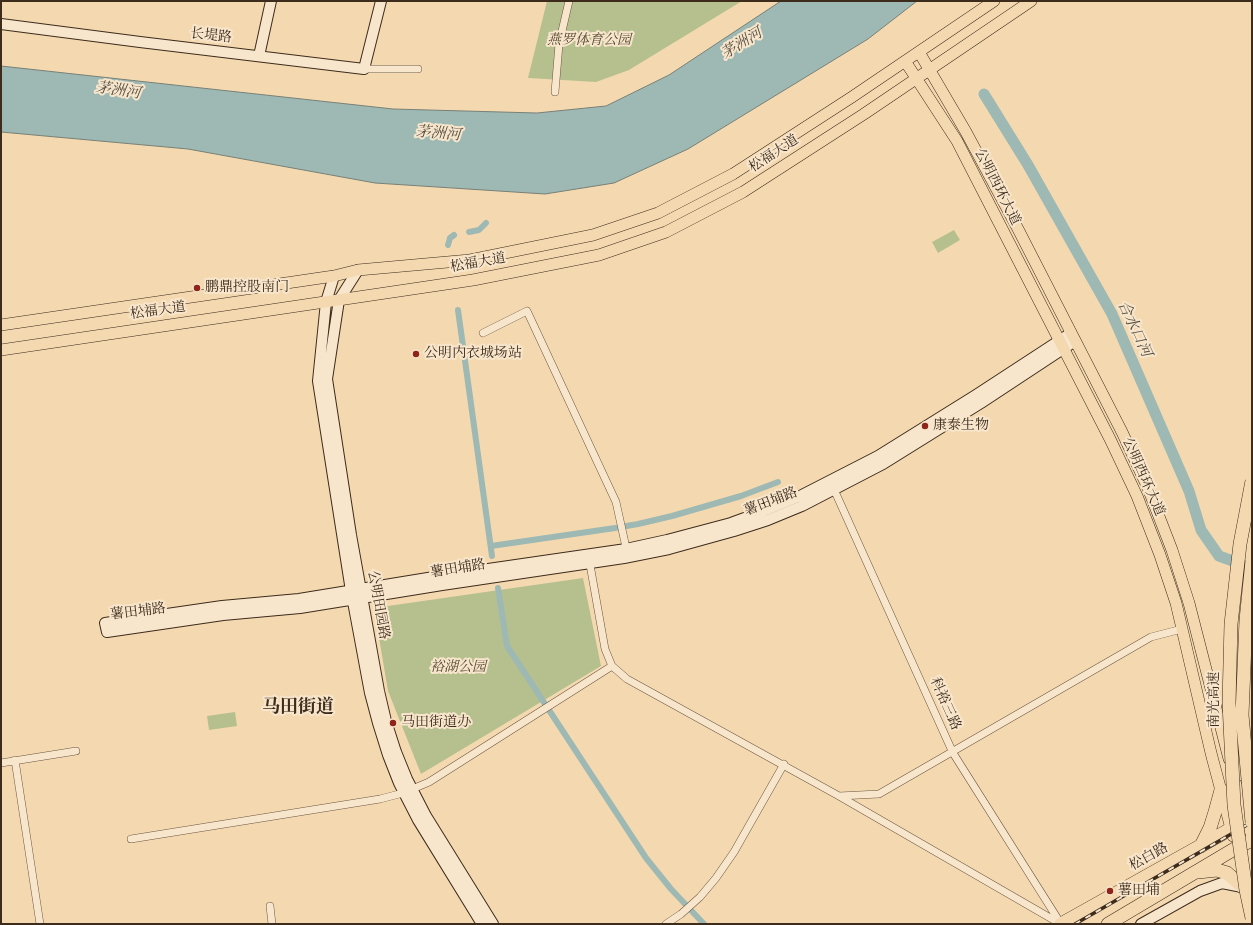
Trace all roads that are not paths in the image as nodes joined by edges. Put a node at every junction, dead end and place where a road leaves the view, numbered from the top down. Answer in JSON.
{"nodes":[{"id":1,"x":271,"y":1,"type":"edge"},
{"id":2,"x":381,"y":1,"type":"edge"},
{"id":3,"x":569,"y":1,"type":"edge"},
{"id":4,"x":994,"y":1,"type":"edge"},
{"id":5,"x":1031,"y":1,"type":"edge"},
{"id":6,"x":1038,"y":1,"type":"edge"},
{"id":7,"x":1016,"y":11,"type":"junction"},
{"id":8,"x":1,"y":24,"type":"edge"},
{"id":9,"x":919,"y":52,"type":"junction"},
{"id":10,"x":259,"y":56,"type":"junction"},
{"id":11,"x":904,"y":61,"type":"junction"},
{"id":12,"x":364,"y":68,"type":"junction"},
{"id":13,"x":418,"y":69,"type":"dead end"},
{"id":14,"x":930,"y":69,"type":"junction"},
{"id":15,"x":917,"y":78,"type":"junction"},
{"id":16,"x":555,"y":92,"type":"dead end"},
{"id":17,"x":358,"y":270,"type":"junction"},
{"id":18,"x":334,"y":276,"type":"junction"},
{"id":19,"x":339,"y":300,"type":"junction"},
{"id":20,"x":326,"y":302,"type":"junction"},
{"id":21,"x":1,"y":325,"type":"edge"},
{"id":22,"x":483,"y":334,"type":"dead end"},
{"id":23,"x":1073,"y":337,"type":"junction"},
{"id":24,"x":1062,"y":345,"type":"junction"},
{"id":25,"x":1,"y":350,"type":"edge"},
{"id":26,"x":1252,"y":481,"type":"edge"},
{"id":27,"x":832,"y":485,"type":"junction"},
{"id":28,"x":626,"y":549,"type":"junction"},
{"id":29,"x":589,"y":559,"type":"junction"},
{"id":30,"x":1252,"y":561,"type":"edge"},
{"id":31,"x":357,"y":594,"type":"junction"},
{"id":32,"x":1182,"y":629,"type":"junction"},
{"id":33,"x":612,"y":666,"type":"junction"},
{"id":34,"x":76,"y":751,"type":"dead end"},
{"id":35,"x":953,"y":752,"type":"junction"},
{"id":36,"x":15,"y":760,"type":"junction"},
{"id":37,"x":1,"y":762,"type":"edge"},
{"id":38,"x":784,"y":764,"type":"junction"},
{"id":39,"x":1220,"y":790,"type":"junction"},
{"id":40,"x":407,"y":791,"type":"junction"},
{"id":41,"x":1238,"y":792,"type":"junction"},
{"id":42,"x":838,"y":796,"type":"junction"},
{"id":43,"x":1252,"y":797,"type":"edge"},
{"id":44,"x":1250,"y":820,"type":"edge"},
{"id":45,"x":1231,"y":829,"type":"junction"},
{"id":46,"x":1252,"y":837,"type":"edge"},
{"id":47,"x":132,"y":838,"type":"dead end"},
{"id":48,"x":1252,"y":840,"type":"edge"},
{"id":49,"x":1201,"y":846,"type":"junction"},
{"id":50,"x":1236,"y":848,"type":"junction"},
{"id":51,"x":1196,"y":872,"type":"junction"},
{"id":52,"x":1249,"y":889,"type":"edge"},
{"id":53,"x":270,"y":906,"type":"dead end"},
{"id":54,"x":1252,"y":918,"type":"edge"},
{"id":55,"x":40,"y":924,"type":"edge"},
{"id":56,"x":272,"y":924,"type":"edge"},
{"id":57,"x":482,"y":924,"type":"edge"},
{"id":58,"x":493,"y":924,"type":"edge"},
{"id":59,"x":666,"y":924,"type":"edge"},
{"id":60,"x":1061,"y":924,"type":"edge"},
{"id":61,"x":1108,"y":924,"type":"edge"},
{"id":62,"x":1140,"y":924,"type":"edge"},
{"id":63,"x":1250,"y":924,"type":"edge"}],
"edges":[{"from":1,"to":10,"type":"street"},
{"from":2,"to":12,"type":"street"},
{"from":3,"to":16,"type":"street"},
{"from":4,"to":9,"type":"main road","name":"松福大道"},
{"from":5,"to":7,"type":"main road","name":"松福大道"},
{"from":6,"to":7,"type":"street"},
{"from":7,"to":14,"type":"main road","name":"松福大道"},
{"from":8,"to":10,"type":"street","name":"长堤路"},
{"from":9,"to":11,"type":"main road","name":"松福大道"},
{"from":9,"to":14,"type":"main road","name":"公明西环大道"},
{"from":10,"to":12,"type":"street","name":"长堤路"},
{"from":11,"to":15,"type":"main road","name":"公明西环大道"},
{"from":11,"to":17,"type":"main road","name":"松福大道"},
{"from":12,"to":13,"type":"street","name":"长堤路"},
{"from":14,"to":15,"type":"main road","name":"松福大道"},
{"from":14,"to":23,"type":"main road","name":"公明西环大道"},
{"from":15,"to":19,"type":"main road","name":"松福大道"},
{"from":15,"to":24,"type":"main road","name":"公明西环大道"},
{"from":17,"to":18,"type":"main road","name":"松福大道"},
{"from":17,"to":19,"type":"street","name":"公明田园路"},
{"from":18,"to":20,"type":"street","name":"公明田园路"},
{"from":18,"to":21,"type":"main road","name":"松福大道"},
{"from":19,"to":20,"type":"main road","name":"松福大道"},
{"from":19,"to":31,"type":"street","name":"公明田园路"},
{"from":20,"to":25,"type":"main road","name":"松福大道"},
{"from":20,"to":31,"type":"street","name":"公明田园路"},
{"from":22,"to":28,"type":"street"},
{"from":23,"to":24,"type":"street","name":"薯田埔路"},
{"from":23,"to":41,"type":"main road","name":"公明西环大道"},
{"from":24,"to":27,"type":"street","name":"薯田埔路"},
{"from":24,"to":32,"type":"main road","name":"公明西环大道"},
{"from":26,"to":54,"type":"highway","name":"南光高速","bridge":true},
{"from":27,"to":28,"type":"street","name":"薯田埔路"},
{"from":27,"to":35,"type":"street","name":"科裕三路"},
{"from":28,"to":29,"type":"street","name":"薯田埔路"},
{"from":29,"to":31,"type":"street","name":"薯田埔路"},
{"from":29,"to":33,"type":"street"},
{"from":30,"to":44,"type":"highway","name":"南光高速","bridge":true},
{"from":31,"to":31,"type":"street","name":"薯田埔路"},
{"from":31,"to":40,"type":"street","name":"公明田园路"},
{"from":32,"to":35,"type":"street"},
{"from":32,"to":39,"type":"main road","name":"公明西环大道"},
{"from":33,"to":38,"type":"street"},
{"from":33,"to":40,"type":"street"},
{"from":34,"to":36,"type":"street"},
{"from":35,"to":42,"type":"street"},
{"from":35,"to":60,"type":"street","name":"科裕三路"},
{"from":36,"to":37,"type":"street"},
{"from":36,"to":55,"type":"street"},
{"from":38,"to":42,"type":"street"},
{"from":38,"to":59,"type":"street"},
{"from":39,"to":45,"type":"main road","name":"公明西环大道"},
{"from":39,"to":49,"type":"highway"},
{"from":40,"to":47,"type":"street"},
{"from":40,"to":57,"type":"street","name":"公明田园路"},
{"from":40,"to":58,"type":"street","name":"公明田园路"},
{"from":41,"to":43,"type":"highway"},
{"from":41,"to":44,"type":"main road","name":"公明西环大道"},
{"from":42,"to":60,"type":"street"},
{"from":44,"to":45,"type":"highway","name":"松白路"},
{"from":44,"to":46,"type":"main road","name":"公明西环大道"},
{"from":45,"to":49,"type":"highway","name":"松白路"},
{"from":45,"to":50,"type":"main road","name":"公明西环大道"},
{"from":48,"to":50,"type":"highway"},
{"from":49,"to":60,"type":"highway","name":"松白路"},
{"from":50,"to":51,"type":"highway"},
{"from":50,"to":52,"type":"main road","name":"公明西环大道"},
{"from":51,"to":52,"type":"highway"},
{"from":51,"to":61,"type":"highway"},
{"from":52,"to":62,"type":"street"},
{"from":52,"to":63,"type":"main road","name":"公明西环大道"},
{"from":53,"to":56,"type":"street"}]}
